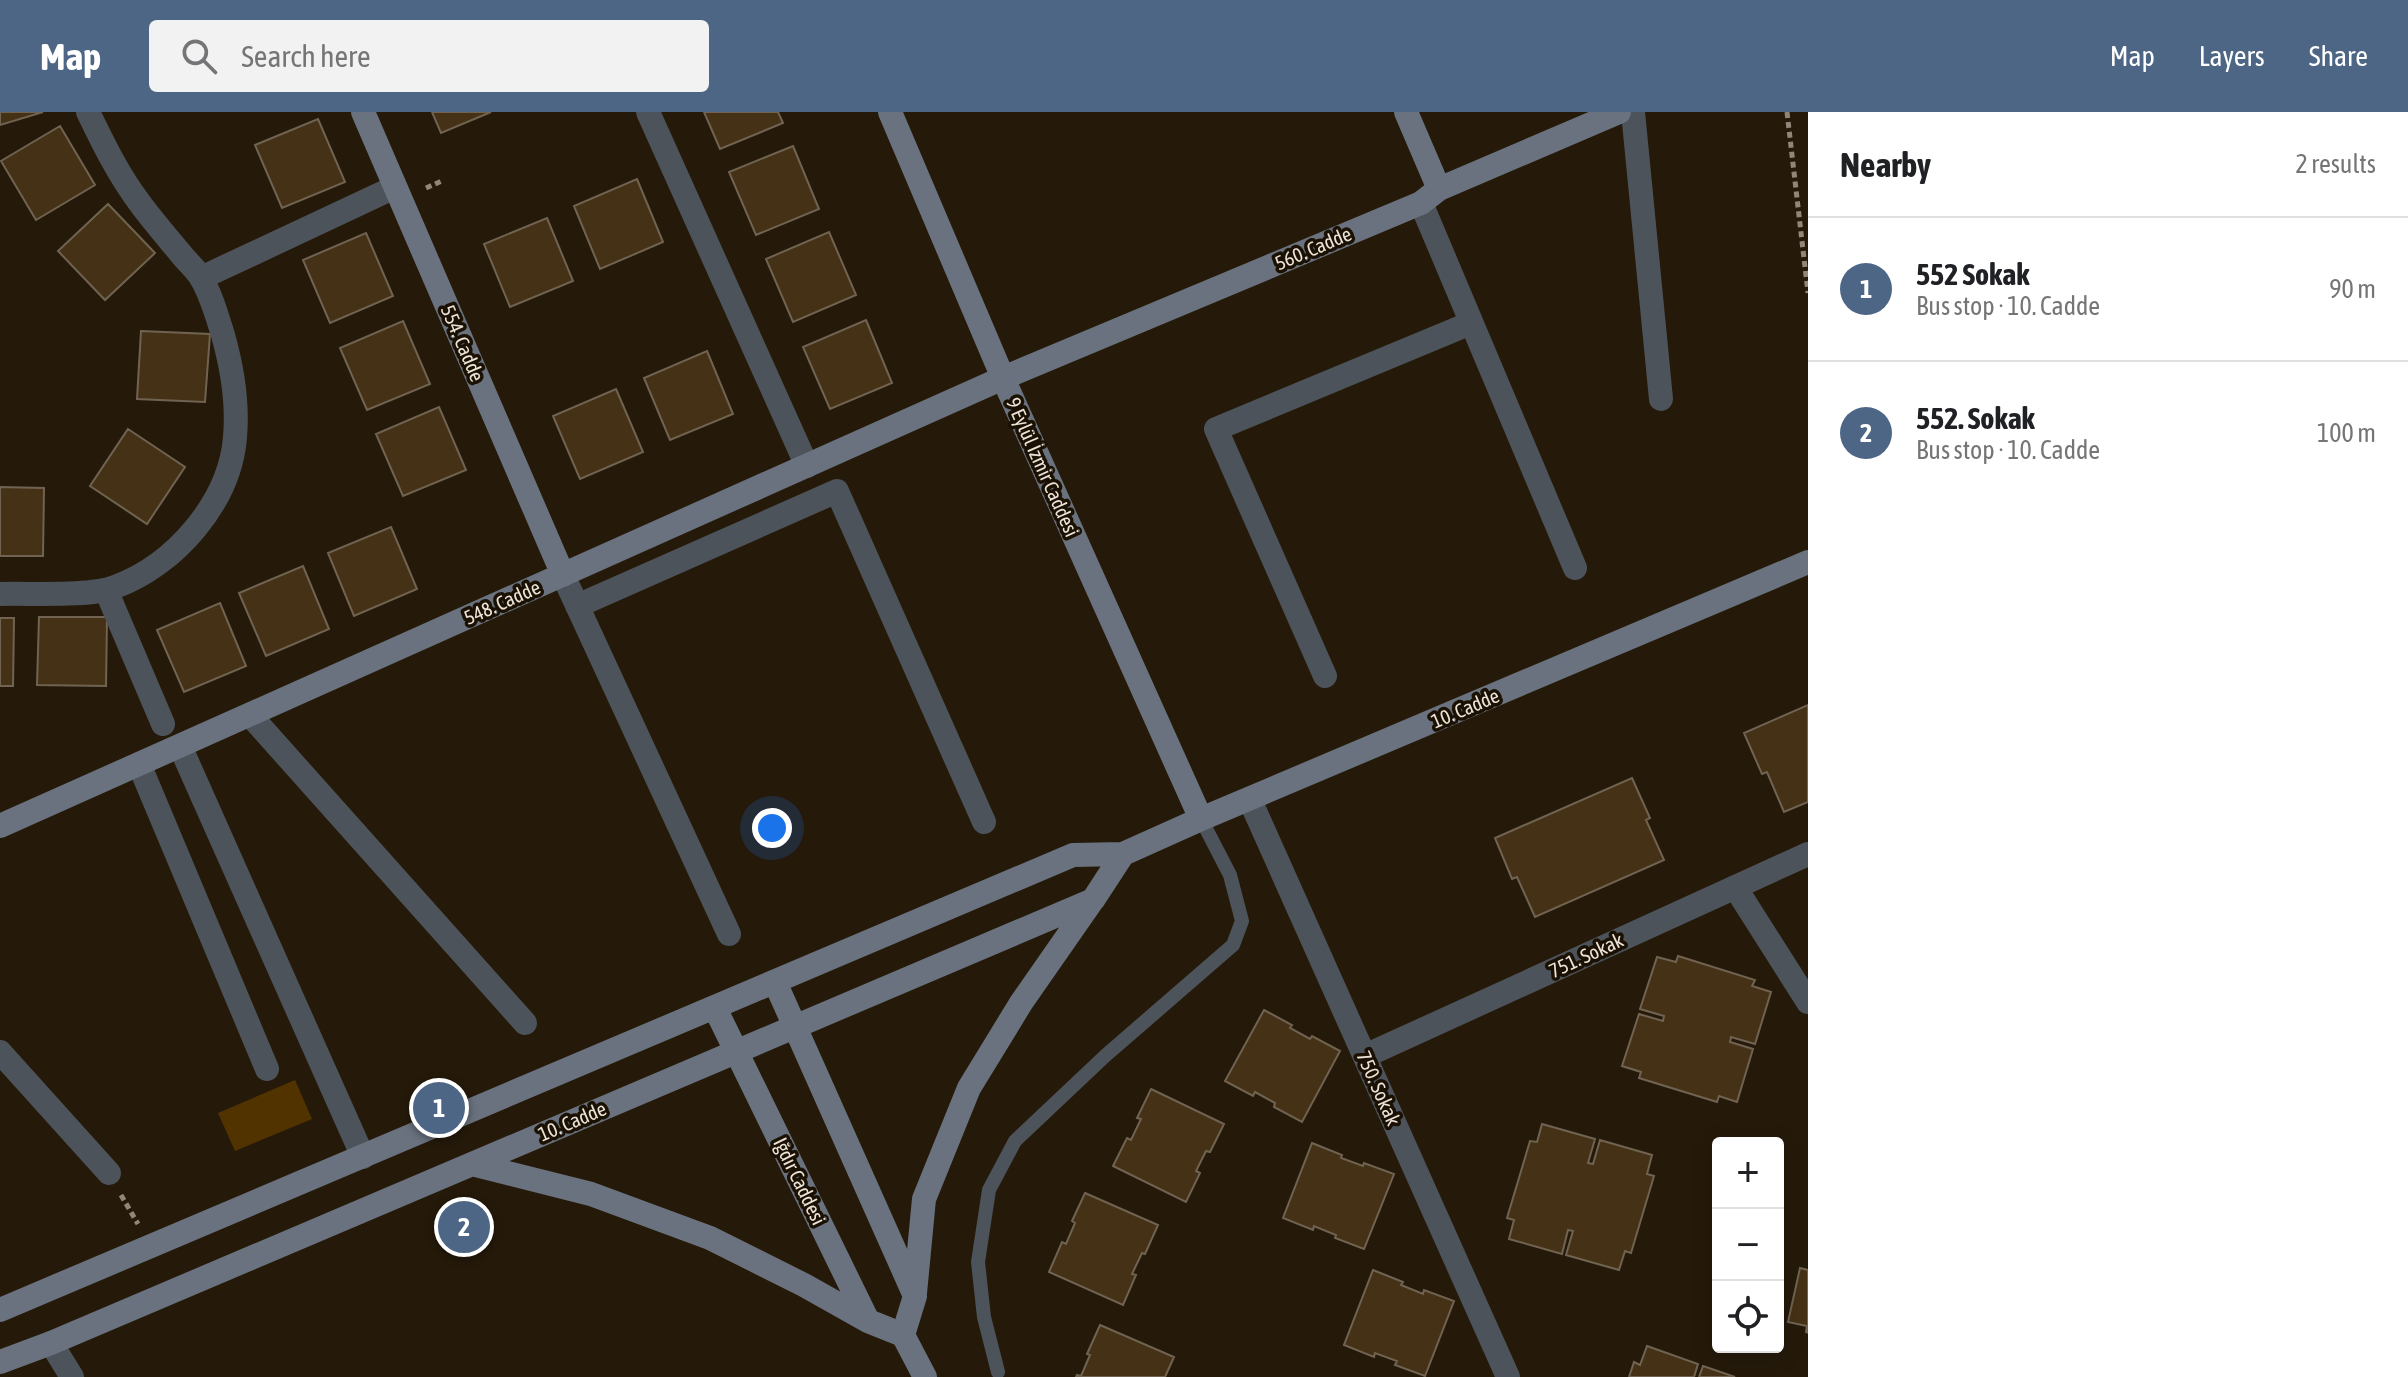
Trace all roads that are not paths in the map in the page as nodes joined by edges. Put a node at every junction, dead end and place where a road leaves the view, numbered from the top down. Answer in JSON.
{"nodes":[{"id":1,"x":88,"y":112,"type":"edge"},
{"id":2,"x":363,"y":112,"type":"edge"},
{"id":3,"x":648,"y":112,"type":"edge"},
{"id":4,"x":890,"y":112,"type":"edge"},
{"id":5,"x":1406,"y":112,"type":"edge"},
{"id":6,"x":1619,"y":112,"type":"edge"},
{"id":7,"x":1633,"y":112,"type":"edge"},
{"id":8,"x":395,"y":187,"type":"junction"},
{"id":9,"x":1430,"y":196,"type":"junction"},
{"id":10,"x":201,"y":278,"type":"junction"},
{"id":11,"x":1471,"y":323,"type":"junction"},
{"id":12,"x":1003,"y":378,"type":"junction"},
{"id":13,"x":1661,"y":399,"type":"dead end"},
{"id":14,"x":807,"y":466,"type":"junction"},
{"id":15,"x":1808,"y":562,"type":"edge"},
{"id":16,"x":1575,"y":568,"type":"dead end"},
{"id":17,"x":563,"y":575,"type":"junction"},
{"id":18,"x":106,"y":590,"type":"junction"},
{"id":19,"x":0,"y":594,"type":"edge"},
{"id":20,"x":577,"y":606,"type":"junction"},
{"id":21,"x":1325,"y":676,"type":"dead end"},
{"id":22,"x":250,"y":715,"type":"junction"},
{"id":23,"x":163,"y":724,"type":"dead end"},
{"id":24,"x":180,"y":746,"type":"junction"},
{"id":25,"x":139,"y":764,"type":"junction"},
{"id":26,"x":1250,"y":800,"type":"junction"},
{"id":27,"x":1201,"y":819,"type":"junction"},
{"id":28,"x":984,"y":822,"type":"dead end"},
{"id":29,"x":0,"y":826,"type":"edge"},
{"id":30,"x":1123,"y":854,"type":"junction"},
{"id":31,"x":1808,"y":854,"type":"edge"},
{"id":32,"x":1735,"y":887,"type":"junction"},
{"id":33,"x":1093,"y":900,"type":"junction"},
{"id":34,"x":729,"y":934,"type":"dead end"},
{"id":35,"x":775,"y":982,"type":"junction"},
{"id":36,"x":1808,"y":1002,"type":"edge"},
{"id":37,"x":715,"y":1008,"type":"junction"},
{"id":38,"x":525,"y":1023,"type":"dead end"},
{"id":39,"x":795,"y":1026,"type":"junction"},
{"id":40,"x":737,"y":1051,"type":"junction"},
{"id":41,"x":0,"y":1052,"type":"edge"},
{"id":42,"x":1365,"y":1056,"type":"junction"},
{"id":43,"x":267,"y":1069,"type":"dead end"},
{"id":44,"x":363,"y":1157,"type":"junction"},
{"id":45,"x":472,"y":1164,"type":"junction"},
{"id":46,"x":109,"y":1173,"type":"road end"},
{"id":47,"x":915,"y":1296,"type":"junction"},
{"id":48,"x":0,"y":1310,"type":"edge"},
{"id":49,"x":868,"y":1321,"type":"junction"},
{"id":50,"x":903,"y":1335,"type":"junction"},
{"id":51,"x":51,"y":1343,"type":"junction"},
{"id":52,"x":0,"y":1362,"type":"edge"},
{"id":53,"x":998,"y":1372,"type":"dead end"},
{"id":54,"x":72,"y":1377,"type":"edge"},
{"id":55,"x":925,"y":1377,"type":"edge"},
{"id":56,"x":1508,"y":1377,"type":"edge"}],
"edges":[{"from":1,"to":10,"type":"street"},
{"from":2,"to":8,"type":"main road","name":"554. Cadde"},
{"from":3,"to":14,"type":"street"},
{"from":4,"to":12,"type":"main road","name":"9 Eylül İzmir Caddesi"},
{"from":5,"to":9,"type":"main road"},
{"from":6,"to":9,"type":"main road","name":"560. Cadde"},
{"from":7,"to":13,"type":"street"},
{"from":8,"to":10,"type":"street"},
{"from":8,"to":17,"type":"main road","name":"554. Cadde"},
{"from":9,"to":11,"type":"street"},
{"from":9,"to":12,"type":"main road","name":"560. Cadde"},
{"from":10,"to":18,"type":"street"},
{"from":11,"to":16,"type":"street"},
{"from":11,"to":21,"type":"street"},
{"from":12,"to":14,"type":"main road","name":"548. Cadde"},
{"from":12,"to":27,"type":"main road","name":"9 Eylül İzmir Caddesi"},
{"from":14,"to":17,"type":"main road","name":"548. Cadde"},
{"from":15,"to":26,"type":"main road","name":"10. Cadde"},
{"from":17,"to":20,"type":"street"},
{"from":17,"to":22,"type":"main road","name":"548. Cadde"},
{"from":18,"to":19,"type":"street"},
{"from":18,"to":23,"type":"street"},
{"from":20,"to":28,"type":"street"},
{"from":20,"to":34,"type":"street"},
{"from":22,"to":24,"type":"main road","name":"548. Cadde"},
{"from":22,"to":38,"type":"street"},
{"from":24,"to":25,"type":"main road","name":"548. Cadde"},
{"from":24,"to":44,"type":"street"},
{"from":25,"to":29,"type":"main road","name":"548. Cadde"},
{"from":25,"to":43,"type":"street"},
{"from":26,"to":27,"type":"main road","name":"10. Cadde"},
{"from":26,"to":42,"type":"street","name":"750. Sokak"},
{"from":27,"to":30,"type":"main road","name":"10. Cadde"},
{"from":27,"to":53,"type":"lane"},
{"from":30,"to":33,"type":"main road"},
{"from":30,"to":35,"type":"main road","name":"10. Cadde"},
{"from":31,"to":32,"type":"street","name":"751. Sokak"},
{"from":32,"to":36,"type":"street"},
{"from":32,"to":42,"type":"street","name":"751. Sokak"},
{"from":33,"to":39,"type":"main road","name":"10. Cadde"},
{"from":33,"to":47,"type":"main road"},
{"from":35,"to":37,"type":"main road","name":"10. Cadde"},
{"from":35,"to":39,"type":"main road"},
{"from":37,"to":40,"type":"main road","name":"Iğdır Caddesi"},
{"from":37,"to":44,"type":"main road","name":"10. Cadde"},
{"from":39,"to":40,"type":"main road","name":"10. Cadde"},
{"from":39,"to":47,"type":"main road"},
{"from":40,"to":45,"type":"main road","name":"10. Cadde"},
{"from":40,"to":49,"type":"main road","name":"Iğdır Caddesi"},
{"from":41,"to":46,"type":"street"},
{"from":42,"to":56,"type":"street","name":"750. Sokak"},
{"from":44,"to":48,"type":"main road","name":"10. Cadde"},
{"from":45,"to":49,"type":"main road"},
{"from":45,"to":51,"type":"main road","name":"10. Cadde"},
{"from":47,"to":50,"type":"main road"},
{"from":49,"to":50,"type":"main road"},
{"from":50,"to":55,"type":"main road"},
{"from":51,"to":52,"type":"main road","name":"10. Cadde"},
{"from":51,"to":54,"type":"street"}]}
